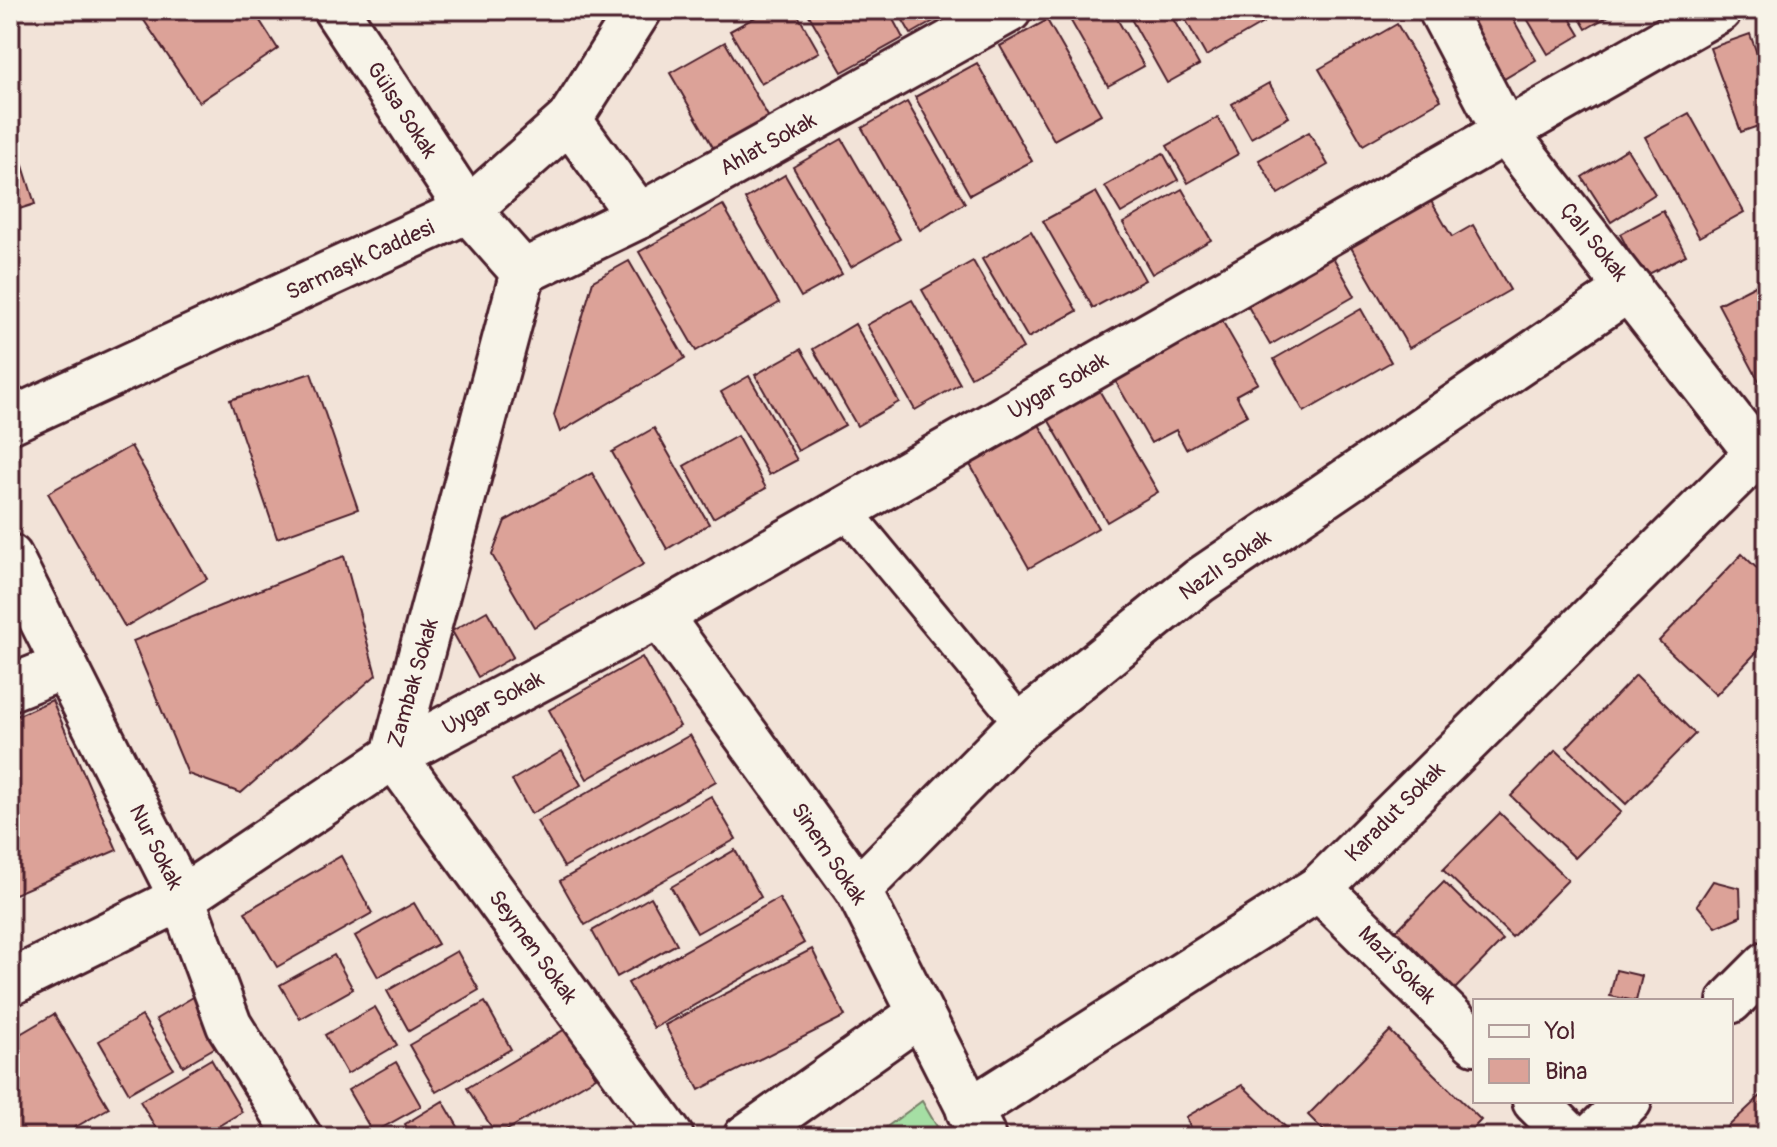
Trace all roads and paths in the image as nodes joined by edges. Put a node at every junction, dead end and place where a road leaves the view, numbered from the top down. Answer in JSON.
{"nodes":[{"id":1,"x":336,"y":10,"type":"edge"},
{"id":2,"x":639,"y":10,"type":"edge"},
{"id":3,"x":1009,"y":10,"type":"edge"},
{"id":4,"x":1441,"y":10,"type":"edge"},
{"id":5,"x":1719,"y":10,"type":"edge"},
{"id":6,"x":569,"y":120,"type":"junction"},
{"id":7,"x":1504,"y":130,"type":"junction"},
{"id":8,"x":468,"y":210,"type":"junction"},
{"id":9,"x":639,"y":216,"type":"junction"},
{"id":10,"x":523,"y":272,"type":"junction"},
{"id":11,"x":1630,"y":288,"type":"junction"},
{"id":12,"x":10,"y":421,"type":"edge"},
{"id":13,"x":1763,"y":452,"type":"edge"},
{"id":14,"x":844,"y":509,"type":"junction"},
{"id":15,"x":10,"y":557,"type":"edge"},
{"id":16,"x":659,"y":615,"type":"junction"},
{"id":17,"x":65,"y":666,"type":"junction"},
{"id":18,"x":10,"y":688,"type":"edge"},
{"id":19,"x":1022,"y":724,"type":"junction"},
{"id":20,"x":394,"y":756,"type":"junction"},
{"id":21,"x":1319,"y":888,"type":"junction"},
{"id":22,"x":858,"y":890,"type":"junction"},
{"id":23,"x":182,"y":898,"type":"junction"},
{"id":24,"x":1767,"y":964,"type":"edge"},
{"id":25,"x":10,"y":983,"type":"edge"},
{"id":26,"x":1732,"y":999,"type":"edge"},
{"id":27,"x":920,"y":1014,"type":"junction"},
{"id":28,"x":1473,"y":1040,"type":"edge"},
{"id":29,"x":1537,"y":1103,"type":"edge"},
{"id":30,"x":1627,"y":1103,"type":"edge"},
{"id":31,"x":976,"y":1124,"type":"edge"},
{"id":32,"x":299,"y":1137,"type":"edge"},
{"id":33,"x":671,"y":1137,"type":"edge"},
{"id":34,"x":746,"y":1137,"type":"edge"},
{"id":35,"x":1571,"y":1137,"type":"edge"},
{"id":36,"x":1592,"y":1137,"type":"edge"}],
"edges":[{"from":1,"to":8,"type":"street","name":"Gülsa Sokak"},
{"from":2,"to":6,"type":"street","name":"Sarmaşık Caddesi"},
{"from":3,"to":9,"type":"street","name":"Ahlat Sokak"},
{"from":4,"to":7,"type":"street","name":"Çalı Sokak"},
{"from":5,"to":7,"type":"street","name":"Uygar Sokak"},
{"from":6,"to":8,"type":"street","name":"Sarmaşık Caddesi"},
{"from":6,"to":9,"type":"street"},
{"from":7,"to":11,"type":"street","name":"Çalı Sokak"},
{"from":7,"to":14,"type":"street","name":"Uygar Sokak"},
{"from":8,"to":10,"type":"street","name":"Gülsa Sokak"},
{"from":8,"to":12,"type":"street","name":"Sarmaşık Caddesi"},
{"from":9,"to":10,"type":"street","name":"Ahlat Sokak"},
{"from":10,"to":20,"type":"street","name":"Zambak Sokak"},
{"from":11,"to":13,"type":"street","name":"Çalı Sokak"},
{"from":11,"to":19,"type":"street","name":"Nazlı Sokak"},
{"from":13,"to":21,"type":"street","name":"Karadut Sokak"},
{"from":14,"to":16,"type":"street","name":"Uygar Sokak"},
{"from":14,"to":19,"type":"lane"},
{"from":15,"to":17,"type":"street","name":"Nur Sokak"},
{"from":16,"to":20,"type":"street","name":"Uygar Sokak"},
{"from":16,"to":22,"type":"street","name":"Sinem Sokak"},
{"from":17,"to":18,"type":"street"},
{"from":17,"to":23,"type":"street","name":"Nur Sokak"},
{"from":19,"to":22,"type":"street","name":"Nazlı Sokak"},
{"from":20,"to":23,"type":"street","name":"Zambak Sokak"},
{"from":20,"to":33,"type":"street","name":"Seymen Sokak"},
{"from":21,"to":28,"type":"street","name":"Mazi Sokak"},
{"from":21,"to":31,"type":"street","name":"Karadut Sokak"},
{"from":22,"to":27,"type":"street","name":"Sinem Sokak"},
{"from":23,"to":25,"type":"street","name":"Zambak Sokak"},
{"from":23,"to":32,"type":"street","name":"Nur Sokak"},
{"from":24,"to":26,"type":"street"},
{"from":27,"to":31,"type":"street","name":"Sinem Sokak"},
{"from":27,"to":34,"type":"street"},
{"from":29,"to":35,"type":"street"},
{"from":30,"to":36,"type":"street"}]}
